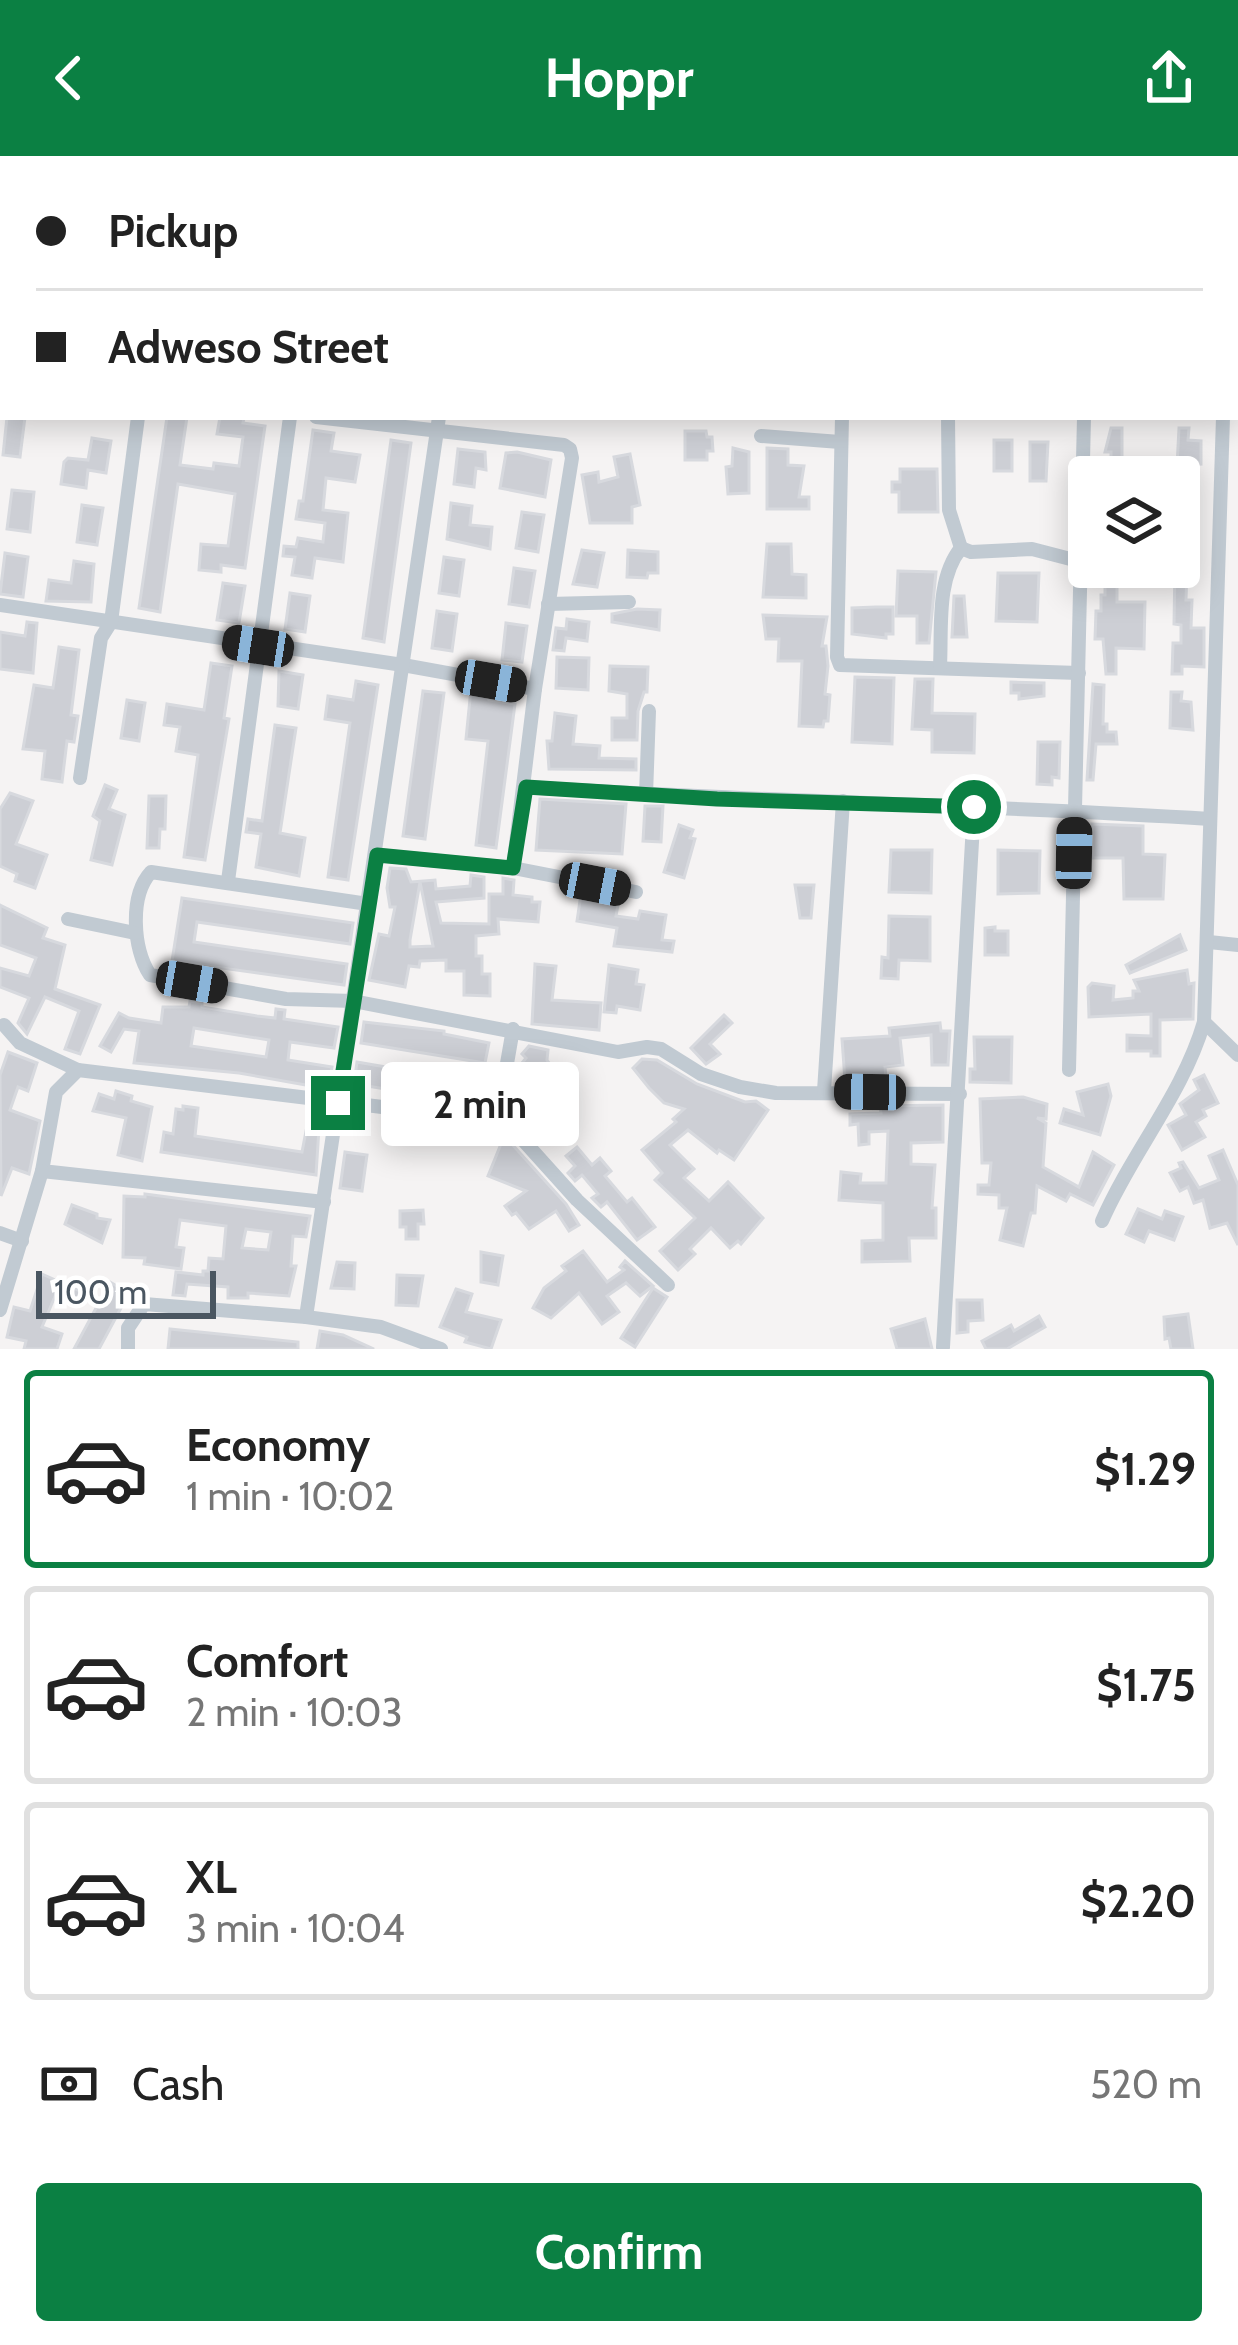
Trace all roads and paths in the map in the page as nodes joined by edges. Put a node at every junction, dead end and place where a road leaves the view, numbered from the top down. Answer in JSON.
{"nodes":[{"id":1,"x":138,"y":420,"type":"edge"},
{"id":2,"x":290,"y":420,"type":"edge"},
{"id":3,"x":369,"y":420,"type":"edge"},
{"id":4,"x":842,"y":420,"type":"edge"},
{"id":5,"x":948,"y":420,"type":"edge"},
{"id":6,"x":1084,"y":420,"type":"edge"},
{"id":7,"x":1223,"y":420,"type":"edge"},
{"id":8,"x":439,"y":424,"type":"edge"},
{"id":9,"x":761,"y":436,"type":"dead end"},
{"id":10,"x":840,"y":442,"type":"junction"},
{"id":11,"x":1083,"y":456,"type":"edge"},
{"id":12,"x":961,"y":548,"type":"junction"},
{"id":13,"x":1068,"y":558,"type":"edge"},
{"id":14,"x":1081,"y":588,"type":"edge"},
{"id":15,"x":629,"y":602,"type":"dead end"},
{"id":16,"x":548,"y":604,"type":"junction"},
{"id":17,"x":0,"y":605,"type":"edge"},
{"id":18,"x":111,"y":622,"type":"junction"},
{"id":19,"x":258,"y":646,"type":"junction"},
{"id":20,"x":403,"y":665,"type":"junction"},
{"id":21,"x":940,"y":666,"type":"junction"},
{"id":22,"x":1079,"y":673,"type":"junction"},
{"id":23,"x":536,"y":689,"type":"junction"},
{"id":24,"x":650,"y":711,"type":"dead end"},
{"id":25,"x":80,"y":778,"type":"dead end"},
{"id":26,"x":526,"y":787,"type":"junction"},
{"id":27,"x":646,"y":795,"type":"junction"},
{"id":28,"x":843,"y":801,"type":"junction"},
{"id":29,"x":974,"y":807,"type":"junction"},
{"id":30,"x":1075,"y":810,"type":"junction"},
{"id":31,"x":1210,"y":819,"type":"junction"},
{"id":32,"x":377,"y":855,"type":"junction"},
{"id":33,"x":513,"y":868,"type":"junction"},
{"id":34,"x":228,"y":880,"type":"junction"},
{"id":35,"x":636,"y":892,"type":"dead end"},
{"id":36,"x":368,"y":904,"type":"junction"},
{"id":37,"x":68,"y":919,"type":"dead end"},
{"id":38,"x":135,"y":933,"type":"junction"},
{"id":39,"x":1208,"y":942,"type":"junction"},
{"id":40,"x":1238,"y":945,"type":"edge"},
{"id":41,"x":353,"y":1001,"type":"junction"},
{"id":42,"x":1204,"y":1022,"type":"junction"},
{"id":43,"x":4,"y":1025,"type":"dead end"},
{"id":44,"x":513,"y":1029,"type":"junction"},
{"id":45,"x":1238,"y":1055,"type":"edge"},
{"id":46,"x":78,"y":1070,"type":"junction"},
{"id":47,"x":1069,"y":1070,"type":"dead end"},
{"id":48,"x":824,"y":1091,"type":"junction"},
{"id":49,"x":961,"y":1094,"type":"junction"},
{"id":50,"x":338,"y":1103,"type":"junction"},
{"id":51,"x":497,"y":1121,"type":"junction"},
{"id":52,"x":42,"y":1171,"type":"junction"},
{"id":53,"x":325,"y":1202,"type":"junction"},
{"id":54,"x":1102,"y":1221,"type":"dead end"},
{"id":55,"x":0,"y":1233,"type":"edge"},
{"id":56,"x":22,"y":1241,"type":"junction"},
{"id":57,"x":668,"y":1285,"type":"dead end"},
{"id":58,"x":0,"y":1310,"type":"edge"},
{"id":59,"x":306,"y":1317,"type":"junction"},
{"id":60,"x":944,"y":1347,"type":"edge"},
{"id":61,"x":128,"y":1349,"type":"edge"},
{"id":62,"x":441,"y":1349,"type":"edge"}],
"edges":[{"from":1,"to":18,"type":"street"},
{"from":2,"to":19,"type":"street"},
{"from":3,"to":8,"type":"street"},
{"from":4,"to":10,"type":"street"},
{"from":5,"to":12,"type":"street"},
{"from":6,"to":11,"type":"street"},
{"from":7,"to":31,"type":"street"},
{"from":8,"to":16,"type":"street"},
{"from":8,"to":20,"type":"street"},
{"from":9,"to":10,"type":"street"},
{"from":10,"to":21,"type":"street"},
{"from":12,"to":13,"type":"street"},
{"from":12,"to":21,"type":"street"},
{"from":14,"to":22,"type":"street"},
{"from":15,"to":16,"type":"street"},
{"from":16,"to":23,"type":"street"},
{"from":17,"to":18,"type":"street"},
{"from":18,"to":19,"type":"street"},
{"from":18,"to":25,"type":"street"},
{"from":19,"to":20,"type":"street"},
{"from":19,"to":34,"type":"street"},
{"from":20,"to":23,"type":"street"},
{"from":20,"to":32,"type":"street"},
{"from":21,"to":22,"type":"street"},
{"from":22,"to":30,"type":"street"},
{"from":23,"to":26,"type":"street"},
{"from":24,"to":27,"type":"street"},
{"from":26,"to":27,"type":"street"},
{"from":26,"to":33,"type":"street"},
{"from":27,"to":28,"type":"street"},
{"from":28,"to":29,"type":"street"},
{"from":28,"to":48,"type":"street"},
{"from":29,"to":30,"type":"street"},
{"from":29,"to":49,"type":"street"},
{"from":30,"to":31,"type":"street"},
{"from":30,"to":47,"type":"street"},
{"from":31,"to":39,"type":"street"},
{"from":32,"to":33,"type":"street"},
{"from":32,"to":36,"type":"street"},
{"from":33,"to":35,"type":"street"},
{"from":34,"to":36,"type":"street"},
{"from":34,"to":38,"type":"street"},
{"from":36,"to":41,"type":"street"},
{"from":37,"to":38,"type":"street"},
{"from":38,"to":41,"type":"street"},
{"from":39,"to":40,"type":"street"},
{"from":39,"to":42,"type":"street"},
{"from":41,"to":44,"type":"street"},
{"from":41,"to":50,"type":"street"},
{"from":42,"to":45,"type":"street"},
{"from":42,"to":54,"type":"street"},
{"from":43,"to":46,"type":"street"},
{"from":44,"to":48,"type":"street"},
{"from":44,"to":51,"type":"street"},
{"from":46,"to":50,"type":"street"},
{"from":46,"to":52,"type":"street"},
{"from":48,"to":49,"type":"street"},
{"from":49,"to":60,"type":"street"},
{"from":50,"to":51,"type":"street"},
{"from":50,"to":53,"type":"street"},
{"from":51,"to":57,"type":"street"},
{"from":52,"to":53,"type":"street"},
{"from":52,"to":56,"type":"street"},
{"from":53,"to":59,"type":"street"},
{"from":55,"to":56,"type":"street"},
{"from":56,"to":58,"type":"street"},
{"from":59,"to":61,"type":"street"},
{"from":59,"to":62,"type":"street"}]}
